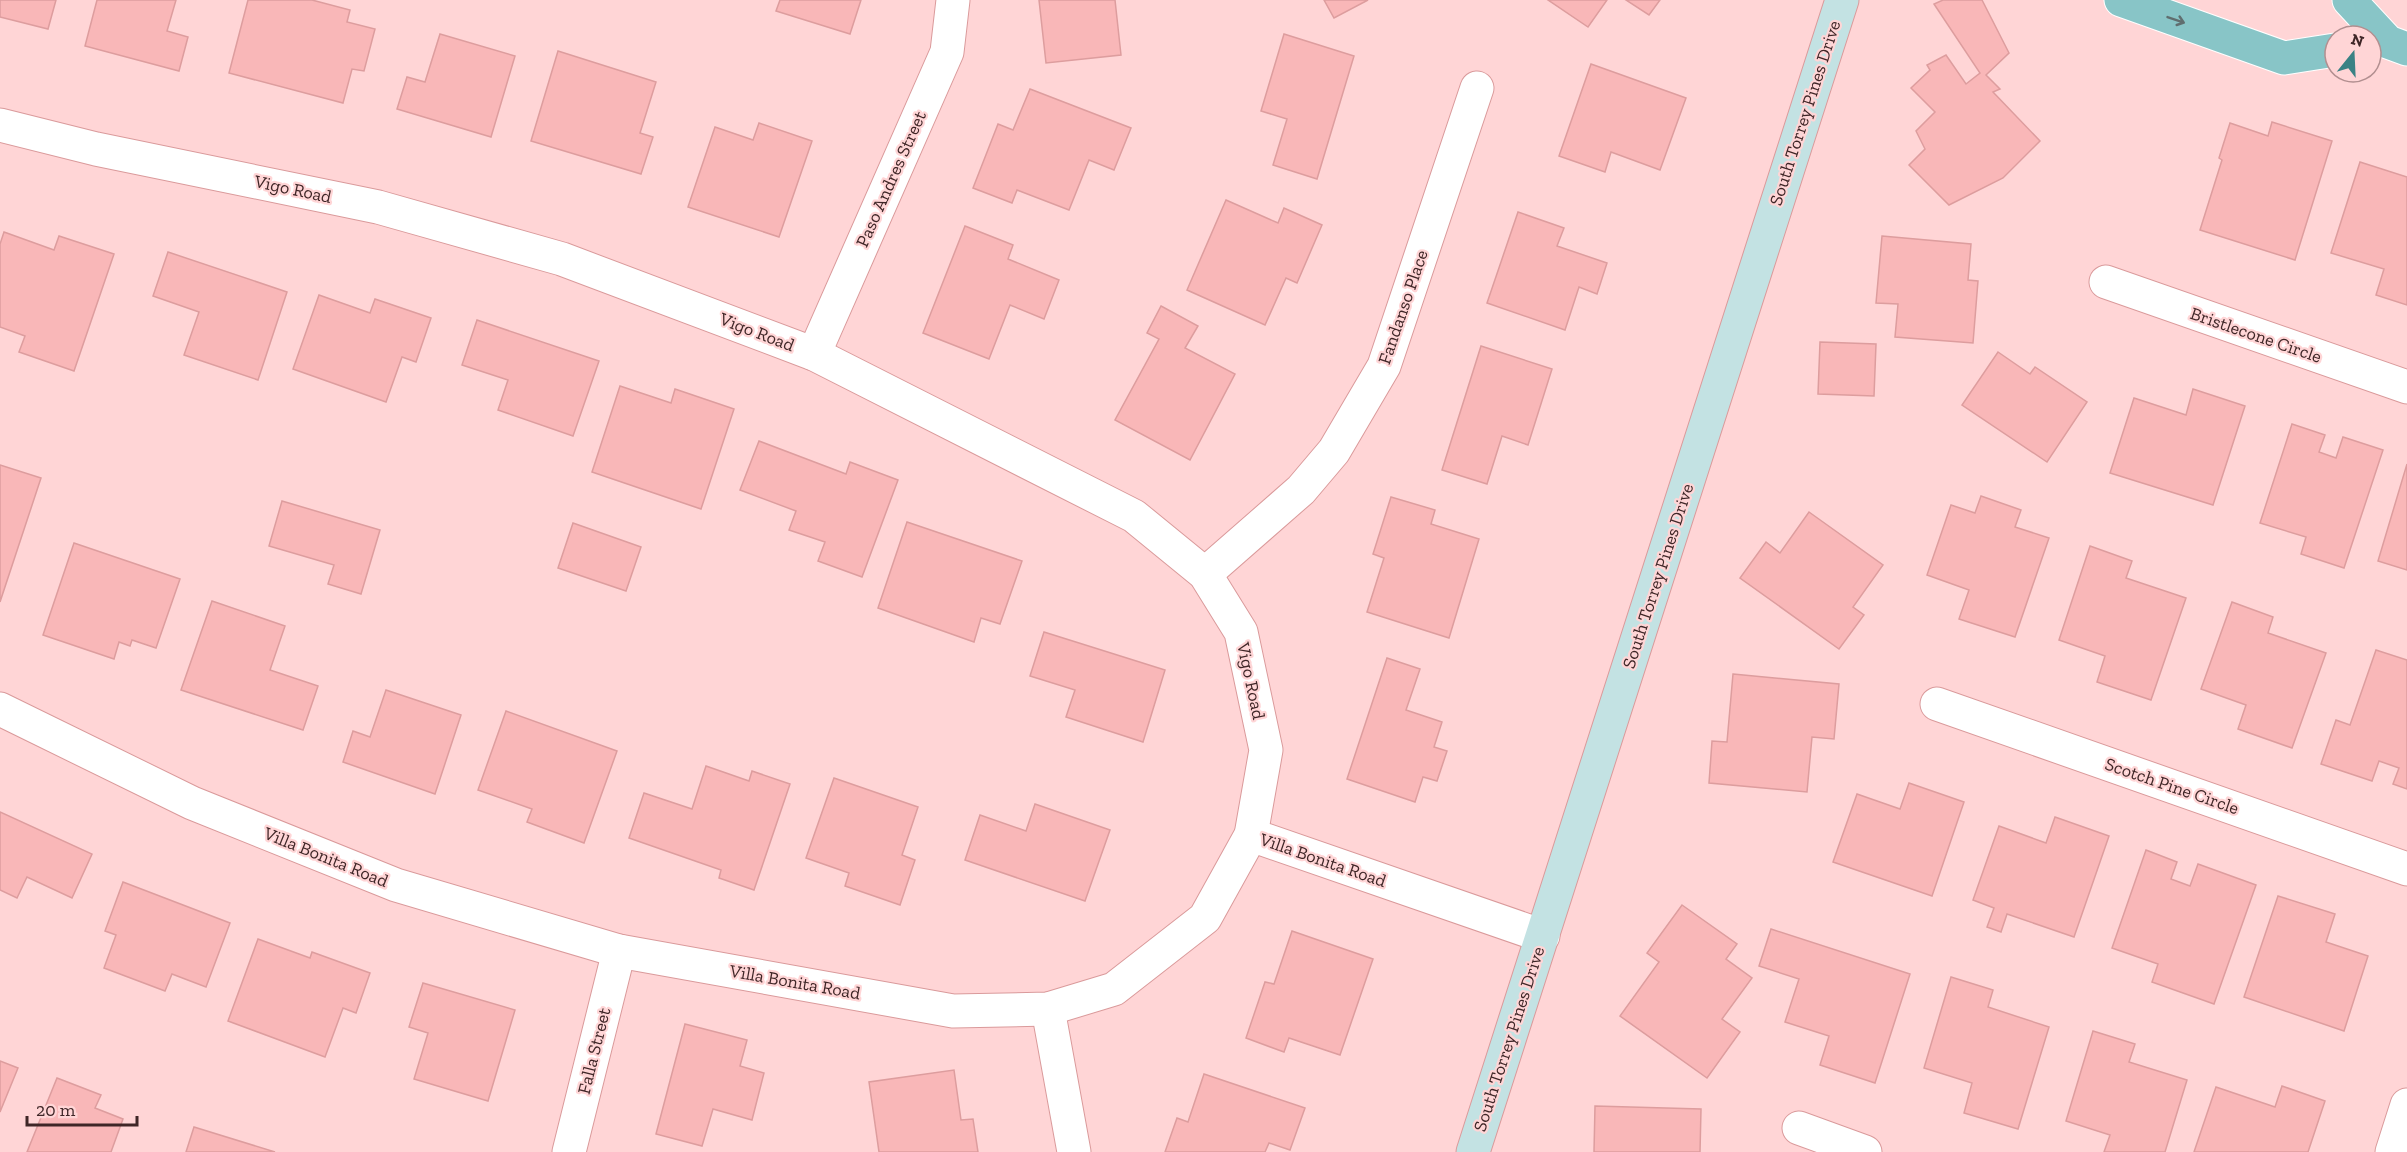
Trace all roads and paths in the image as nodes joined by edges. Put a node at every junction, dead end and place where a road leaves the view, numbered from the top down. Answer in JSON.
{"nodes":[{"id":1,"x":953,"y":0,"type":"edge"},
{"id":2,"x":1842,"y":0,"type":"edge"},
{"id":3,"x":2121,"y":0,"type":"edge"},
{"id":4,"x":2349,"y":0,"type":"edge"},
{"id":5,"x":2389,"y":45,"type":"edge"},
{"id":6,"x":2323,"y":52,"type":"edge"},
{"id":7,"x":1477,"y":88,"type":"dead end"},
{"id":8,"x":0,"y":125,"type":"edge"},
{"id":9,"x":2106,"y":282,"type":"dead end"},
{"id":10,"x":814,"y":354,"type":"junction"},
{"id":11,"x":2407,"y":387,"type":"edge"},
{"id":12,"x":1205,"y":574,"type":"junction"},
{"id":13,"x":1937,"y":704,"type":"dead end"},
{"id":14,"x":0,"y":709,"type":"edge"},
{"id":15,"x":1251,"y":835,"type":"junction"},
{"id":16,"x":2407,"y":869,"type":"edge"},
{"id":17,"x":1543,"y":936,"type":"junction"},
{"id":18,"x":619,"y":951,"type":"junction"},
{"id":19,"x":1048,"y":1009,"type":"junction"},
{"id":20,"x":2407,"y":1105,"type":"edge"},
{"id":21,"x":1799,"y":1128,"type":"dead end"},
{"id":22,"x":569,"y":1152,"type":"edge"},
{"id":23,"x":1074,"y":1152,"type":"edge"},
{"id":24,"x":1473,"y":1152,"type":"edge"},
{"id":25,"x":1865,"y":1152,"type":"edge"},
{"id":26,"x":2392,"y":1152,"type":"edge"}],
"edges":[{"from":1,"to":10,"type":"street","name":"Paso Andres Street"},
{"from":2,"to":17,"type":"main road","name":"South Torrey Pines Drive"},
{"from":3,"to":6,"type":"main road","one_way":true},
{"from":4,"to":5,"type":"main road"},
{"from":7,"to":12,"type":"street","name":"Fandanso Place"},
{"from":8,"to":10,"type":"street","name":"Vigo Road"},
{"from":9,"to":11,"type":"street","name":"Bristlecone Circle"},
{"from":10,"to":12,"type":"street","name":"Vigo Road"},
{"from":12,"to":15,"type":"street","name":"Vigo Road"},
{"from":13,"to":16,"type":"street","name":"Scotch Pine Circle"},
{"from":14,"to":18,"type":"street","name":"Villa Bonita Road"},
{"from":15,"to":17,"type":"street","name":"Villa Bonita Road"},
{"from":15,"to":19,"type":"street","name":"Villa Bonita Road"},
{"from":17,"to":24,"type":"main road","name":"South Torrey Pines Drive"},
{"from":18,"to":19,"type":"street","name":"Villa Bonita Road"},
{"from":18,"to":22,"type":"street","name":"Falla Street"},
{"from":19,"to":23,"type":"street"},
{"from":20,"to":26,"type":"street"},
{"from":21,"to":25,"type":"street"}]}
